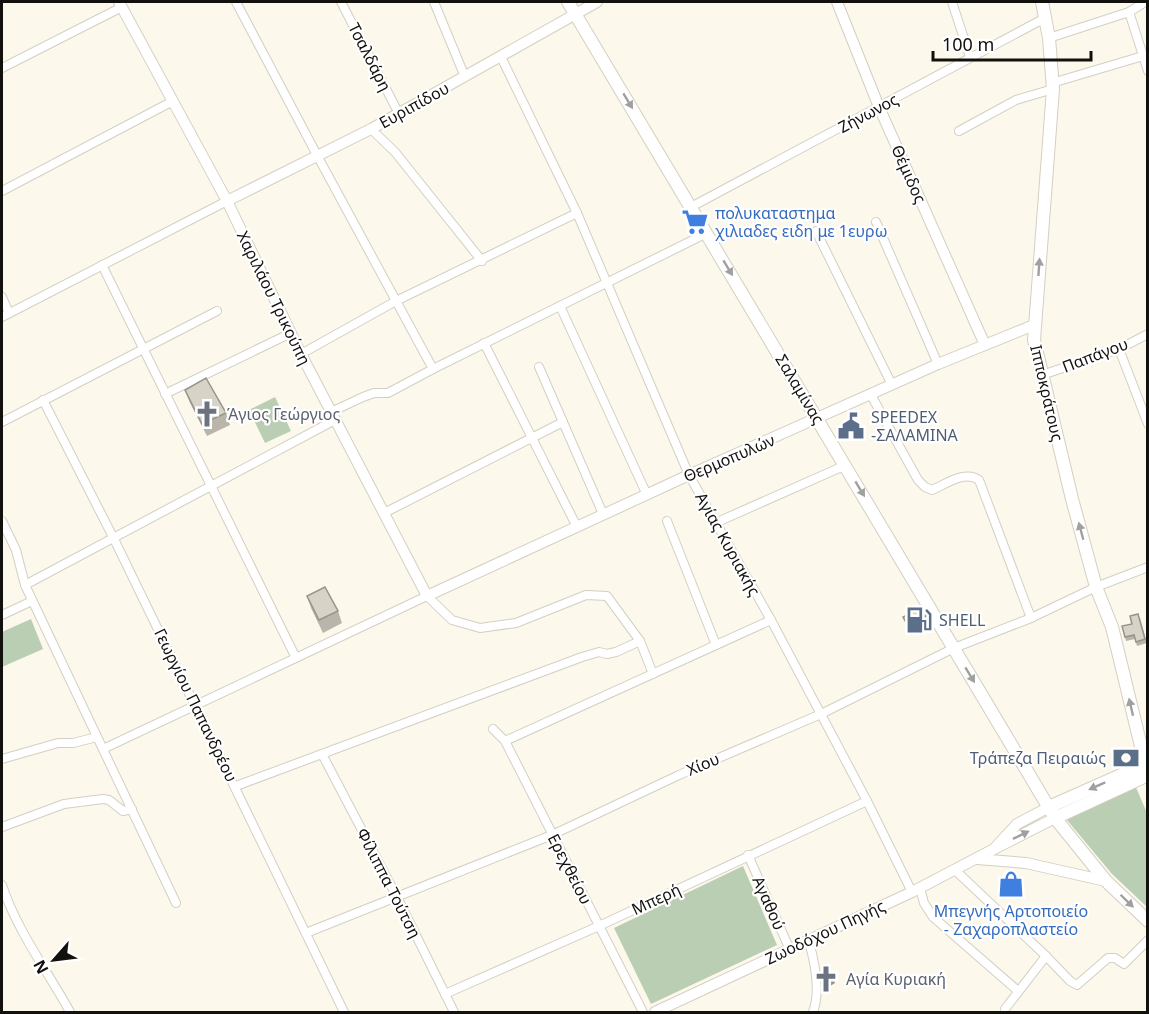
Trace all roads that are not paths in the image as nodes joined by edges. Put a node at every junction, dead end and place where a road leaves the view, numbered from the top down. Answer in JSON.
{"nodes":[{"id":1,"x":236,"y":2,"type":"edge"},
{"id":2,"x":341,"y":2,"type":"edge"},
{"id":3,"x":434,"y":2,"type":"edge"},
{"id":4,"x":568,"y":2,"type":"edge"},
{"id":5,"x":597,"y":2,"type":"edge"},
{"id":6,"x":837,"y":2,"type":"edge"},
{"id":7,"x":952,"y":2,"type":"edge"},
{"id":8,"x":1042,"y":2,"type":"edge"},
{"id":9,"x":1145,"y":2,"type":"edge"},
{"id":10,"x":121,"y":4,"type":"edge"},
{"id":11,"x":1129,"y":12,"type":"junction"},
{"id":12,"x":575,"y":15,"type":"junction"},
{"id":13,"x":1045,"y":18,"type":"junction"},
{"id":14,"x":1049,"y":38,"type":"junction"},
{"id":15,"x":1143,"y":56,"type":"junction"},
{"id":16,"x":501,"y":57,"type":"junction"},
{"id":17,"x":970,"y":57,"type":"junction"},
{"id":18,"x":2,"y":68,"type":"edge"},
{"id":19,"x":1148,"y":71,"type":"edge"},
{"id":20,"x":465,"y":77,"type":"junction"},
{"id":21,"x":1052,"y":86,"type":"junction"},
{"id":22,"x":173,"y":101,"type":"junction"},
{"id":23,"x":879,"y":107,"type":"junction"},
{"id":24,"x":398,"y":112,"type":"junction"},
{"id":25,"x":371,"y":129,"type":"junction"},
{"id":26,"x":959,"y":131,"type":"dead end"},
{"id":27,"x":318,"y":157,"type":"junction"},
{"id":28,"x":2,"y":191,"type":"edge"},
{"id":29,"x":227,"y":201,"type":"junction"},
{"id":30,"x":691,"y":207,"type":"junction"},
{"id":31,"x":577,"y":213,"type":"junction"},
{"id":32,"x":876,"y":222,"type":"dead end"},
{"id":33,"x":816,"y":231,"type":"dead end"},
{"id":34,"x":707,"y":233,"type":"junction"},
{"id":35,"x":482,"y":261,"type":"junction"},
{"id":36,"x":102,"y":265,"type":"junction"},
{"id":37,"x":608,"y":283,"type":"junction"},
{"id":38,"x":2,"y":297,"type":"edge"},
{"id":39,"x":396,"y":302,"type":"junction"},
{"id":40,"x":560,"y":306,"type":"junction"},
{"id":41,"x":217,"y":311,"type":"dead end"},
{"id":42,"x":5,"y":315,"type":"edge"},
{"id":43,"x":1034,"y":325,"type":"junction"},
{"id":44,"x":291,"y":333,"type":"junction"},
{"id":45,"x":1148,"y":334,"type":"edge"},
{"id":46,"x":484,"y":343,"type":"junction"},
{"id":47,"x":985,"y":345,"type":"junction"},
{"id":48,"x":143,"y":349,"type":"junction"},
{"id":49,"x":1119,"y":349,"type":"junction"},
{"id":50,"x":301,"y":354,"type":"junction"},
{"id":51,"x":938,"y":364,"type":"junction"},
{"id":52,"x":539,"y":367,"type":"dead end"},
{"id":53,"x":433,"y":369,"type":"junction"},
{"id":54,"x":1042,"y":375,"type":"junction"},
{"id":55,"x":892,"y":385,"type":"junction"},
{"id":56,"x":165,"y":394,"type":"junction"},
{"id":57,"x":871,"y":395,"type":"junction"},
{"id":58,"x":43,"y":400,"type":"junction"},
{"id":59,"x":333,"y":416,"type":"junction"},
{"id":60,"x":818,"y":419,"type":"junction"},
{"id":61,"x":2,"y":422,"type":"edge"},
{"id":62,"x":564,"y":422,"type":"junction"},
{"id":63,"x":1148,"y":424,"type":"edge"},
{"id":64,"x":532,"y":438,"type":"junction"},
{"id":65,"x":846,"y":465,"type":"junction"},
{"id":66,"x":689,"y":474,"type":"junction"},
{"id":67,"x":211,"y":487,"type":"junction"},
{"id":68,"x":646,"y":495,"type":"junction"},
{"id":69,"x":384,"y":513,"type":"junction"},
{"id":70,"x":603,"y":514,"type":"junction"},
{"id":71,"x":2,"y":521,"type":"edge"},
{"id":72,"x":667,"y":521,"type":"dead end"},
{"id":73,"x":715,"y":523,"type":"junction"},
{"id":74,"x":577,"y":527,"type":"junction"},
{"id":75,"x":114,"y":539,"type":"junction"},
{"id":76,"x":1148,"y":567,"type":"edge"},
{"id":77,"x":25,"y":585,"type":"junction"},
{"id":78,"x":1096,"y":587,"type":"junction"},
{"id":79,"x":427,"y":596,"type":"junction"},
{"id":80,"x":32,"y":601,"type":"junction"},
{"id":81,"x":2,"y":615,"type":"edge"},
{"id":82,"x":1031,"y":618,"type":"junction"},
{"id":83,"x":771,"y":620,"type":"junction"},
{"id":84,"x":640,"y":641,"type":"junction"},
{"id":85,"x":716,"y":645,"type":"junction"},
{"id":86,"x":954,"y":648,"type":"junction"},
{"id":87,"x":296,"y":658,"type":"junction"},
{"id":88,"x":653,"y":674,"type":"junction"},
{"id":89,"x":196,"y":705,"type":"junction"},
{"id":90,"x":821,"y":714,"type":"junction"},
{"id":91,"x":493,"y":729,"type":"dead end"},
{"id":92,"x":97,"y":737,"type":"junction"},
{"id":93,"x":505,"y":741,"type":"junction"},
{"id":94,"x":103,"y":749,"type":"junction"},
{"id":95,"x":322,"y":754,"type":"junction"},
{"id":96,"x":2,"y":759,"type":"edge"},
{"id":97,"x":1147,"y":769,"type":"edge"},
{"id":98,"x":236,"y":786,"type":"junction"},
{"id":99,"x":867,"y":801,"type":"junction"},
{"id":100,"x":132,"y":809,"type":"junction"},
{"id":101,"x":1052,"y":812,"type":"junction"},
{"id":102,"x":2,"y":827,"type":"edge"},
{"id":103,"x":552,"y":834,"type":"junction"},
{"id":104,"x":748,"y":855,"type":"junction"},
{"id":105,"x":977,"y":859,"type":"junction"},
{"id":106,"x":955,"y":870,"type":"junction"},
{"id":107,"x":1106,"y":881,"type":"junction"},
{"id":108,"x":2,"y":885,"type":"edge"},
{"id":109,"x":916,"y":890,"type":"junction"},
{"id":110,"x":397,"y":897,"type":"junction"},
{"id":111,"x":176,"y":903,"type":"dead end"},
{"id":112,"x":1148,"y":921,"type":"edge"},
{"id":113,"x":599,"y":926,"type":"junction"},
{"id":114,"x":306,"y":933,"type":"junction"},
{"id":115,"x":1148,"y":940,"type":"edge"},
{"id":116,"x":809,"y":942,"type":"junction"},
{"id":117,"x":790,"y":950,"type":"junction"},
{"id":118,"x":1046,"y":956,"type":"junction"},
{"id":119,"x":1018,"y":991,"type":"junction"},
{"id":120,"x":445,"y":994,"type":"junction"},
{"id":121,"x":1005,"y":1009,"type":"dead end"},
{"id":122,"x":70,"y":1012,"type":"edge"},
{"id":123,"x":344,"y":1012,"type":"edge"},
{"id":124,"x":454,"y":1012,"type":"edge"},
{"id":125,"x":642,"y":1012,"type":"edge"},
{"id":126,"x":655,"y":1012,"type":"edge"},
{"id":127,"x":813,"y":1012,"type":"edge"}],
"edges":[{"from":1,"to":27,"type":"street"},
{"from":2,"to":24,"type":"street","name":"Τσαλδάρη"},
{"from":3,"to":20,"type":"street"},
{"from":4,"to":12,"type":"main road","name":"Σαλαμίνας"},
{"from":5,"to":12,"type":"street","name":"Ευριπίδου"},
{"from":6,"to":23,"type":"street","name":"Θέμιδος"},
{"from":7,"to":17,"type":"street"},
{"from":8,"to":13,"type":"main road","name":"Ιπποκράτους"},
{"from":9,"to":11,"type":"street"},
{"from":10,"to":18,"type":"street"},
{"from":10,"to":22,"type":"street","name":"Χαριλάου Τρικούπη"},
{"from":11,"to":14,"type":"street"},
{"from":11,"to":15,"type":"street"},
{"from":12,"to":16,"type":"street","name":"Ευριπίδου"},
{"from":12,"to":30,"type":"main road","name":"Σαλαμίνας","one_way":true},
{"from":13,"to":14,"type":"main road","name":"Ιπποκράτους"},
{"from":13,"to":17,"type":"street","name":"Ζήνωνος"},
{"from":14,"to":21,"type":"main road","name":"Ιπποκράτους"},
{"from":15,"to":19,"type":"street"},
{"from":15,"to":21,"type":"street"},
{"from":16,"to":20,"type":"street","name":"Ευριπίδου"},
{"from":16,"to":31,"type":"street","name":"Αγίας Κυριακής"},
{"from":17,"to":23,"type":"street","name":"Ζήνωνος"},
{"from":20,"to":24,"type":"street","name":"Ευριπίδου"},
{"from":21,"to":26,"type":"street"},
{"from":43,"to":21,"type":"main road","name":"Ιπποκράτους","one_way":true},
{"from":22,"to":28,"type":"street"},
{"from":22,"to":29,"type":"street","name":"Χαριλάου Τρικούπη"},
{"from":23,"to":30,"type":"street","name":"Ζήνωνος"},
{"from":23,"to":47,"type":"street","name":"Θέμιδος"},
{"from":24,"to":25,"type":"street","name":"Ευριπίδου"},
{"from":25,"to":27,"type":"street","name":"Ευριπίδου"},
{"from":25,"to":35,"type":"street"},
{"from":27,"to":29,"type":"street","name":"Ευριπίδου"},
{"from":27,"to":39,"type":"street"},
{"from":29,"to":36,"type":"street"},
{"from":29,"to":44,"type":"street","name":"Χαριλάου Τρικούπη"},
{"from":30,"to":34,"type":"main road","name":"Σαλαμίνας"},
{"from":31,"to":35,"type":"street"},
{"from":31,"to":37,"type":"street","name":"Αγίας Κυριακής"},
{"from":32,"to":51,"type":"street"},
{"from":33,"to":55,"type":"street"},
{"from":34,"to":37,"type":"street"},
{"from":34,"to":60,"type":"main road","name":"Σαλαμίνας","one_way":true},
{"from":35,"to":39,"type":"street"},
{"from":36,"to":42,"type":"street"},
{"from":36,"to":48,"type":"street"},
{"from":37,"to":40,"type":"street"},
{"from":37,"to":66,"type":"street","name":"Αγίας Κυριακής"},
{"from":38,"to":42,"type":"street"},
{"from":39,"to":50,"type":"street"},
{"from":39,"to":53,"type":"street"},
{"from":40,"to":46,"type":"street"},
{"from":40,"to":68,"type":"street"},
{"from":41,"to":48,"type":"street"},
{"from":43,"to":47,"type":"street","name":"Θερμοπυλών"},
{"from":43,"to":54,"type":"main road","name":"Ιπποκράτους"},
{"from":44,"to":50,"type":"street","name":"Χαριλάου Τρικούπη"},
{"from":44,"to":56,"type":"street"},
{"from":45,"to":49,"type":"street","name":"Παπάγου"},
{"from":46,"to":53,"type":"street"},
{"from":46,"to":64,"type":"street"},
{"from":47,"to":51,"type":"street","name":"Θερμοπυλών"},
{"from":48,"to":56,"type":"street"},
{"from":48,"to":58,"type":"street"},
{"from":49,"to":54,"type":"street","name":"Παπάγου"},
{"from":49,"to":63,"type":"street"},
{"from":50,"to":59,"type":"street","name":"Χαριλάου Τρικούπη"},
{"from":51,"to":55,"type":"street","name":"Θερμοπυλών"},
{"from":52,"to":62,"type":"street"},
{"from":53,"to":59,"type":"street"},
{"from":78,"to":54,"type":"main road","name":"Ιπποκράτους","one_way":true},
{"from":55,"to":57,"type":"street","name":"Θερμοπυλών"},
{"from":56,"to":67,"type":"street"},
{"from":57,"to":60,"type":"street","name":"Θερμοπυλών"},
{"from":57,"to":82,"type":"street"},
{"from":58,"to":61,"type":"street"},
{"from":58,"to":75,"type":"street","name":"Γεωργίου Παπανδρέου"},
{"from":59,"to":67,"type":"street"},
{"from":59,"to":69,"type":"street","name":"Χαριλάου Τρικούπη"},
{"from":60,"to":65,"type":"main road","name":"Σαλαμίνας"},
{"from":60,"to":66,"type":"street","name":"Θερμοπυλών"},
{"from":62,"to":64,"type":"street"},
{"from":62,"to":70,"type":"street"},
{"from":64,"to":69,"type":"street"},
{"from":64,"to":74,"type":"street"},
{"from":65,"to":73,"type":"street"},
{"from":65,"to":86,"type":"main road","name":"Σαλαμίνας","one_way":true},
{"from":66,"to":68,"type":"street","name":"Θερμοπυλών"},
{"from":66,"to":73,"type":"street","name":"Αγίας Κυριακής"},
{"from":67,"to":75,"type":"street"},
{"from":67,"to":87,"type":"street"},
{"from":68,"to":70,"type":"street","name":"Θερμοπυλών"},
{"from":69,"to":79,"type":"street","name":"Χαριλάου Τρικούπη"},
{"from":70,"to":74,"type":"street","name":"Θερμοπυλών"},
{"from":71,"to":77,"type":"street"},
{"from":72,"to":85,"type":"street"},
{"from":73,"to":83,"type":"street","name":"Αγίας Κυριακής"},
{"from":74,"to":79,"type":"street","name":"Θερμοπυλών"},
{"from":75,"to":77,"type":"street"},
{"from":75,"to":89,"type":"street","name":"Γεωργίου Παπανδρέου"},
{"from":76,"to":78,"type":"street","name":"Χίου"},
{"from":77,"to":80,"type":"street"},
{"from":78,"to":82,"type":"street","name":"Χίου"},
{"from":97,"to":78,"type":"main road","name":"Ιπποκράτους","one_way":true},
{"from":79,"to":84,"type":"street"},
{"from":79,"to":87,"type":"street"},
{"from":80,"to":81,"type":"street"},
{"from":80,"to":92,"type":"street"},
{"from":82,"to":86,"type":"street","name":"Χίου"},
{"from":83,"to":85,"type":"street"},
{"from":83,"to":90,"type":"street","name":"Αγίας Κυριακής"},
{"from":84,"to":88,"type":"street"},
{"from":84,"to":95,"type":"street"},
{"from":85,"to":88,"type":"street"},
{"from":86,"to":90,"type":"street","name":"Χίου"},
{"from":86,"to":101,"type":"main road","name":"Σαλαμίνας","one_way":true},
{"from":87,"to":89,"type":"street"},
{"from":88,"to":93,"type":"street"},
{"from":89,"to":94,"type":"street"},
{"from":89,"to":98,"type":"street","name":"Γεωργίου Παπανδρέου"},
{"from":90,"to":99,"type":"street","name":"Αγίας Κυριακής"},
{"from":90,"to":103,"type":"street","name":"Χίου"},
{"from":91,"to":93,"type":"street","name":"Ερεχθείου"},
{"from":92,"to":94,"type":"street"},
{"from":92,"to":96,"type":"street"},
{"from":93,"to":103,"type":"street","name":"Ερεχθείου"},
{"from":94,"to":100,"type":"street"},
{"from":95,"to":98,"type":"street"},
{"from":95,"to":110,"type":"street","name":"Φίλιππα Τούτση"},
{"from":97,"to":101,"type":"main road","name":"Ζωοδόχου Πηγής"},
{"from":98,"to":114,"type":"street","name":"Γεωργίου Παπανδρέου"},
{"from":99,"to":104,"type":"street","name":"Μπερή"},
{"from":99,"to":109,"type":"street","name":"Αγίας Κυριακής"},
{"from":100,"to":102,"type":"street"},
{"from":100,"to":111,"type":"street"},
{"from":101,"to":105,"type":"street","name":"Ζωοδόχου Πηγής"},
{"from":101,"to":107,"type":"main road","name":"Σαλαμίνας"},
{"from":103,"to":110,"type":"street","name":"Χίου"},
{"from":103,"to":113,"type":"street","name":"Ερεχθείου"},
{"from":104,"to":113,"type":"street","name":"Μπερή"},
{"from":104,"to":117,"type":"street","name":"Αγαθού"},
{"from":105,"to":106,"type":"street","name":"Ζωοδόχου Πηγής"},
{"from":105,"to":107,"type":"street"},
{"from":106,"to":109,"type":"street","name":"Ζωοδόχου Πηγής"},
{"from":106,"to":118,"type":"street"},
{"from":107,"to":112,"type":"main road","name":"Σαλαμίνας","one_way":true},
{"from":108,"to":122,"type":"street"},
{"from":109,"to":116,"type":"street","name":"Ζωοδόχου Πηγής"},
{"from":109,"to":119,"type":"street","name":"Αγίας Κυριακής"},
{"from":110,"to":114,"type":"street","name":"Χίου"},
{"from":110,"to":120,"type":"street","name":"Φίλιππα Τούτση"},
{"from":113,"to":120,"type":"street","name":"Μπερή"},
{"from":113,"to":125,"type":"street","name":"Ερεχθείου"},
{"from":114,"to":123,"type":"street","name":"Γεωργίου Παπανδρέου"},
{"from":115,"to":118,"type":"street"},
{"from":116,"to":117,"type":"street","name":"Ζωοδόχου Πηγής"},
{"from":116,"to":127,"type":"street"},
{"from":117,"to":126,"type":"street","name":"Ζωοδόχου Πηγής"},
{"from":118,"to":119,"type":"street"},
{"from":119,"to":121,"type":"street"},
{"from":120,"to":124,"type":"street","name":"Φίλιππα Τούτση"}]}
